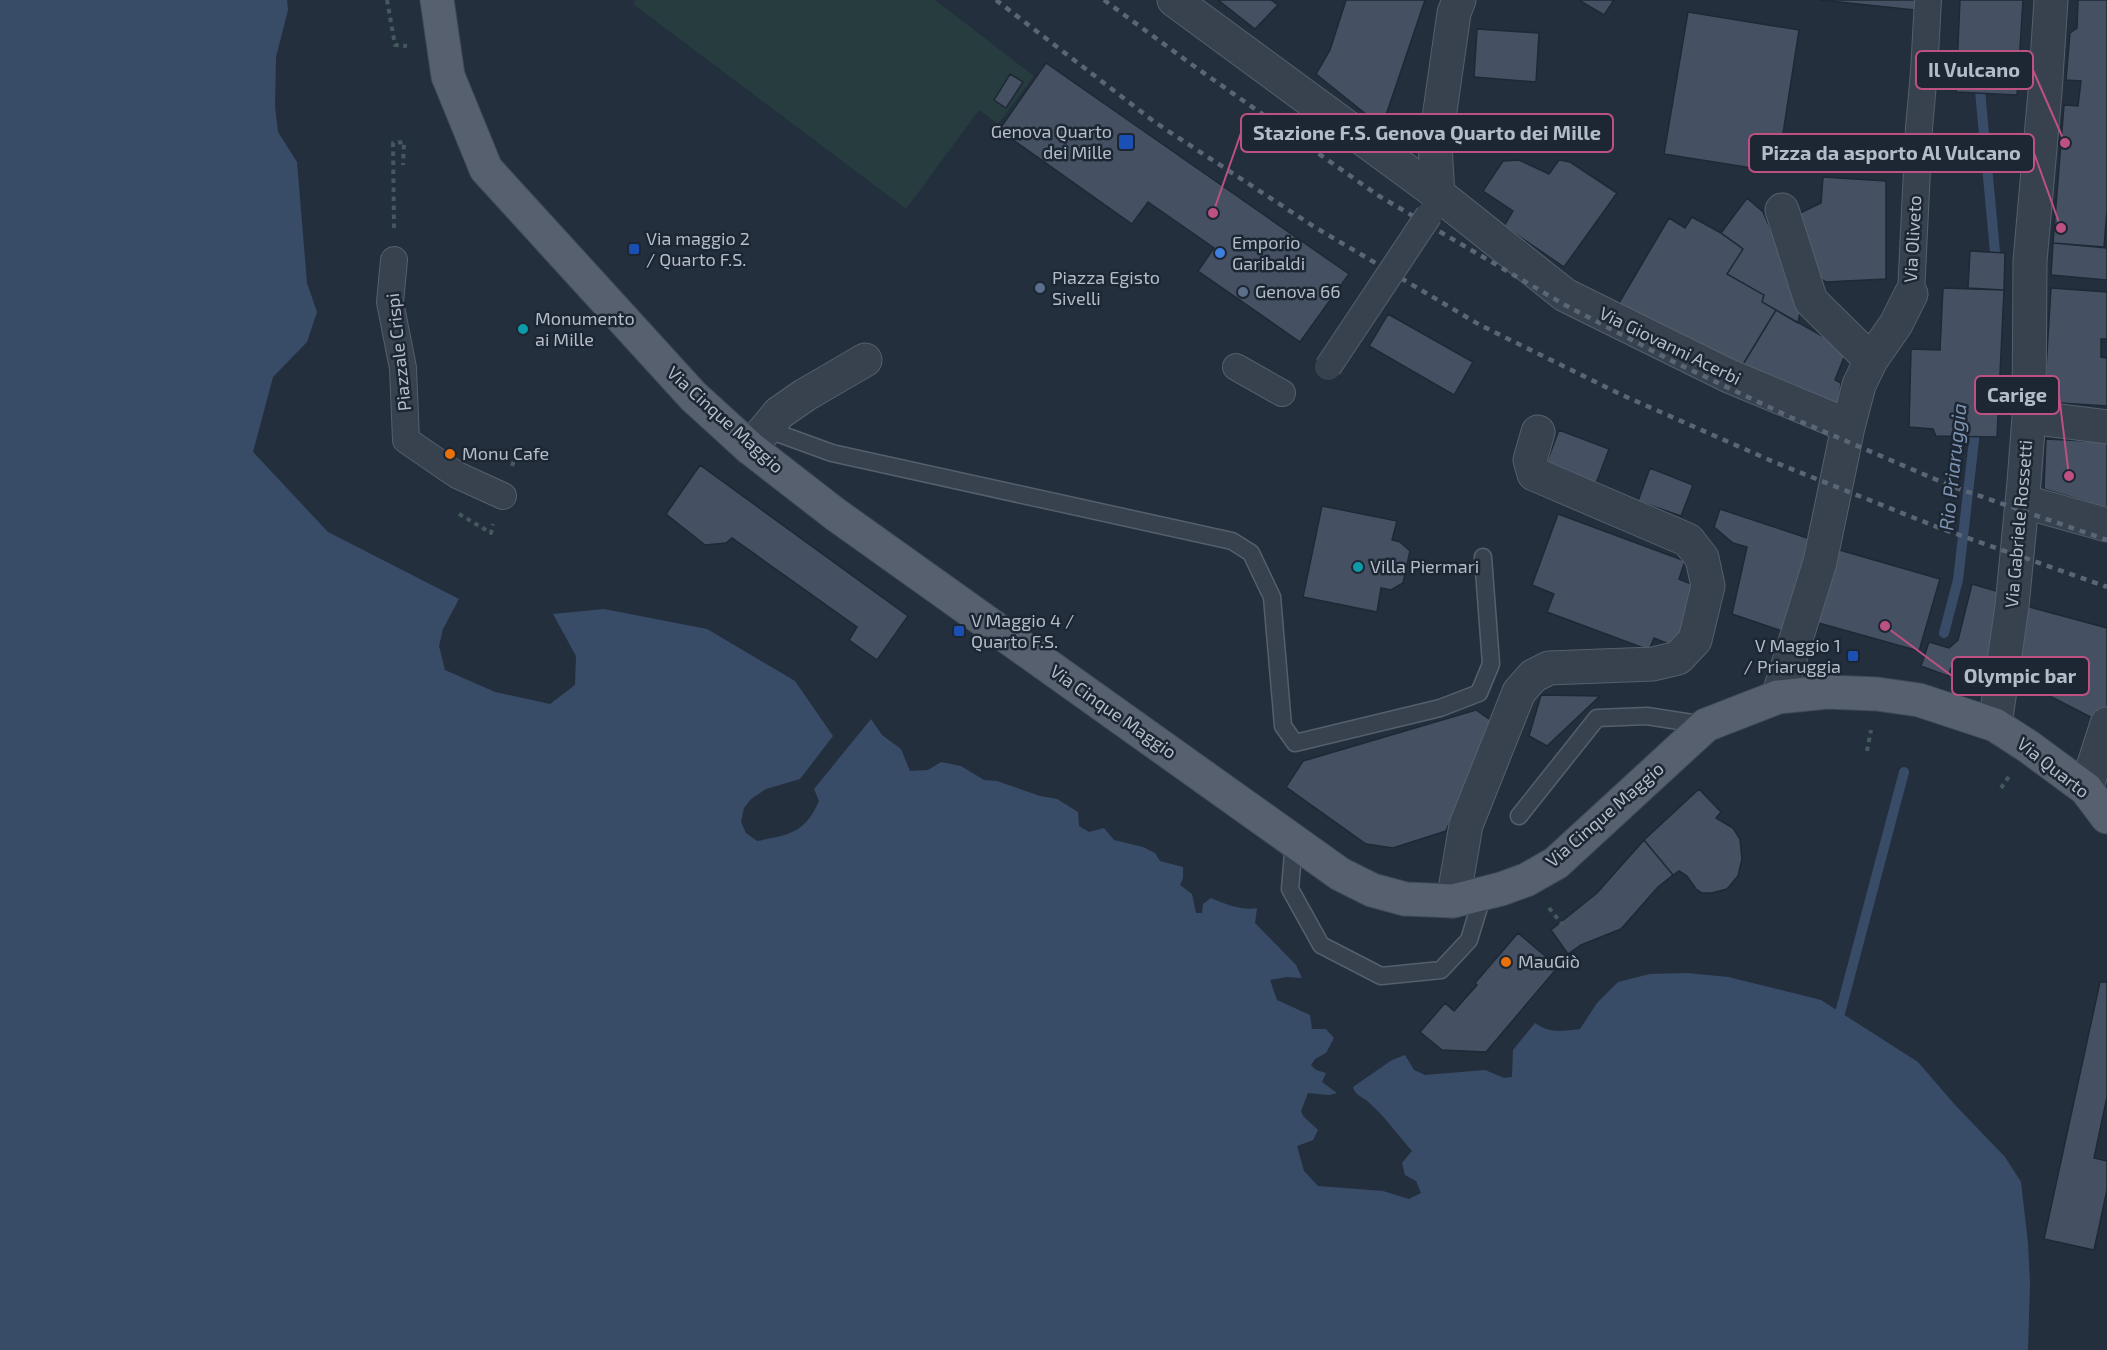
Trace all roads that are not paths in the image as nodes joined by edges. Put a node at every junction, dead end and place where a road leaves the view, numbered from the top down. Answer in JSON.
{"nodes":[{"id":1,"x":437,"y":0,"type":"edge"},
{"id":2,"x":1174,"y":0,"type":"edge"},
{"id":3,"x":1460,"y":0,"type":"edge"},
{"id":4,"x":1928,"y":0,"type":"edge"},
{"id":5,"x":2051,"y":0,"type":"edge"},
{"id":6,"x":1433,"y":205,"type":"junction"},
{"id":7,"x":1782,"y":210,"type":"dead end"},
{"id":8,"x":394,"y":260,"type":"road end"},
{"id":9,"x":1911,"y":294,"type":"joint"},
{"id":10,"x":865,"y":360,"type":"dead end"},
{"id":11,"x":1871,"y":360,"type":"junction"},
{"id":12,"x":1236,"y":367,"type":"dead end"},
{"id":13,"x":1328,"y":367,"type":"dead end"},
{"id":14,"x":1282,"y":393,"type":"dead end"},
{"id":15,"x":2028,"y":417,"type":"junction"},
{"id":16,"x":2107,"y":427,"type":"edge"},
{"id":17,"x":1848,"y":428,"type":"junction"},
{"id":18,"x":1538,"y":432,"type":"dead end"},
{"id":19,"x":758,"y":438,"type":"junction"},
{"id":20,"x":503,"y":496,"type":"dead end"},
{"id":21,"x":2022,"y":501,"type":"junction"},
{"id":22,"x":2107,"y":525,"type":"edge"},
{"id":23,"x":1483,"y":556,"type":"dead end"},
{"id":24,"x":1778,"y":697,"type":"junction"},
{"id":25,"x":2107,"y":724,"type":"edge"},
{"id":26,"x":1706,"y":725,"type":"junction"},
{"id":27,"x":1995,"y":725,"type":"junction"},
{"id":28,"x":2086,"y":789,"type":"junction"},
{"id":29,"x":1519,"y":816,"type":"dead end"},
{"id":30,"x":2107,"y":817,"type":"edge"},
{"id":31,"x":1294,"y":841,"type":"junction"},
{"id":32,"x":1468,"y":898,"type":"junction"}],
"edges":[{"from":1,"to":19,"type":"main road","name":"Via Cinque Maggio"},
{"from":2,"to":6,"type":"street","name":"Via Giovanni Acerbi"},
{"from":3,"to":6,"type":"street"},
{"from":4,"to":9,"type":"street","name":"Via Oliveto"},
{"from":5,"to":15,"type":"street","name":"Via Gabriele Rossetti"},
{"from":6,"to":13,"type":"street","bridge":true},
{"from":6,"to":17,"type":"street","name":"Via Giovanni Acerbi"},
{"from":7,"to":11,"type":"street"},
{"from":8,"to":20,"type":"street","name":"Piazzale Crispi"},
{"from":9,"to":11,"type":"street","name":"Via Oliveto"},
{"from":10,"to":19,"type":"street"},
{"from":11,"to":17,"type":"street","name":"Via Oliveto"},
{"from":12,"to":14,"type":"street"},
{"from":15,"to":16,"type":"street"},
{"from":15,"to":21,"type":"street","name":"Via Gabriele Rossetti"},
{"from":17,"to":24,"type":"street"},
{"from":18,"to":32,"type":"street"},
{"from":19,"to":23,"type":"lane"},
{"from":19,"to":31,"type":"main road","name":"Via Cinque Maggio"},
{"from":21,"to":22,"type":"street"},
{"from":21,"to":27,"type":"street","name":"Via Gabriele Rossetti"},
{"from":24,"to":26,"type":"main road","name":"Via Cinque Maggio"},
{"from":24,"to":27,"type":"main road","name":"Via Cinque Maggio"},
{"from":25,"to":28,"type":"street"},
{"from":26,"to":29,"type":"lane"},
{"from":26,"to":32,"type":"main road","name":"Via Cinque Maggio"},
{"from":27,"to":28,"type":"main road","name":"Via Quarto"},
{"from":28,"to":30,"type":"main road","name":"Via Quarto"},
{"from":31,"to":32,"type":"main road","name":"Via Cinque Maggio"},
{"from":31,"to":32,"type":"lane"}]}
